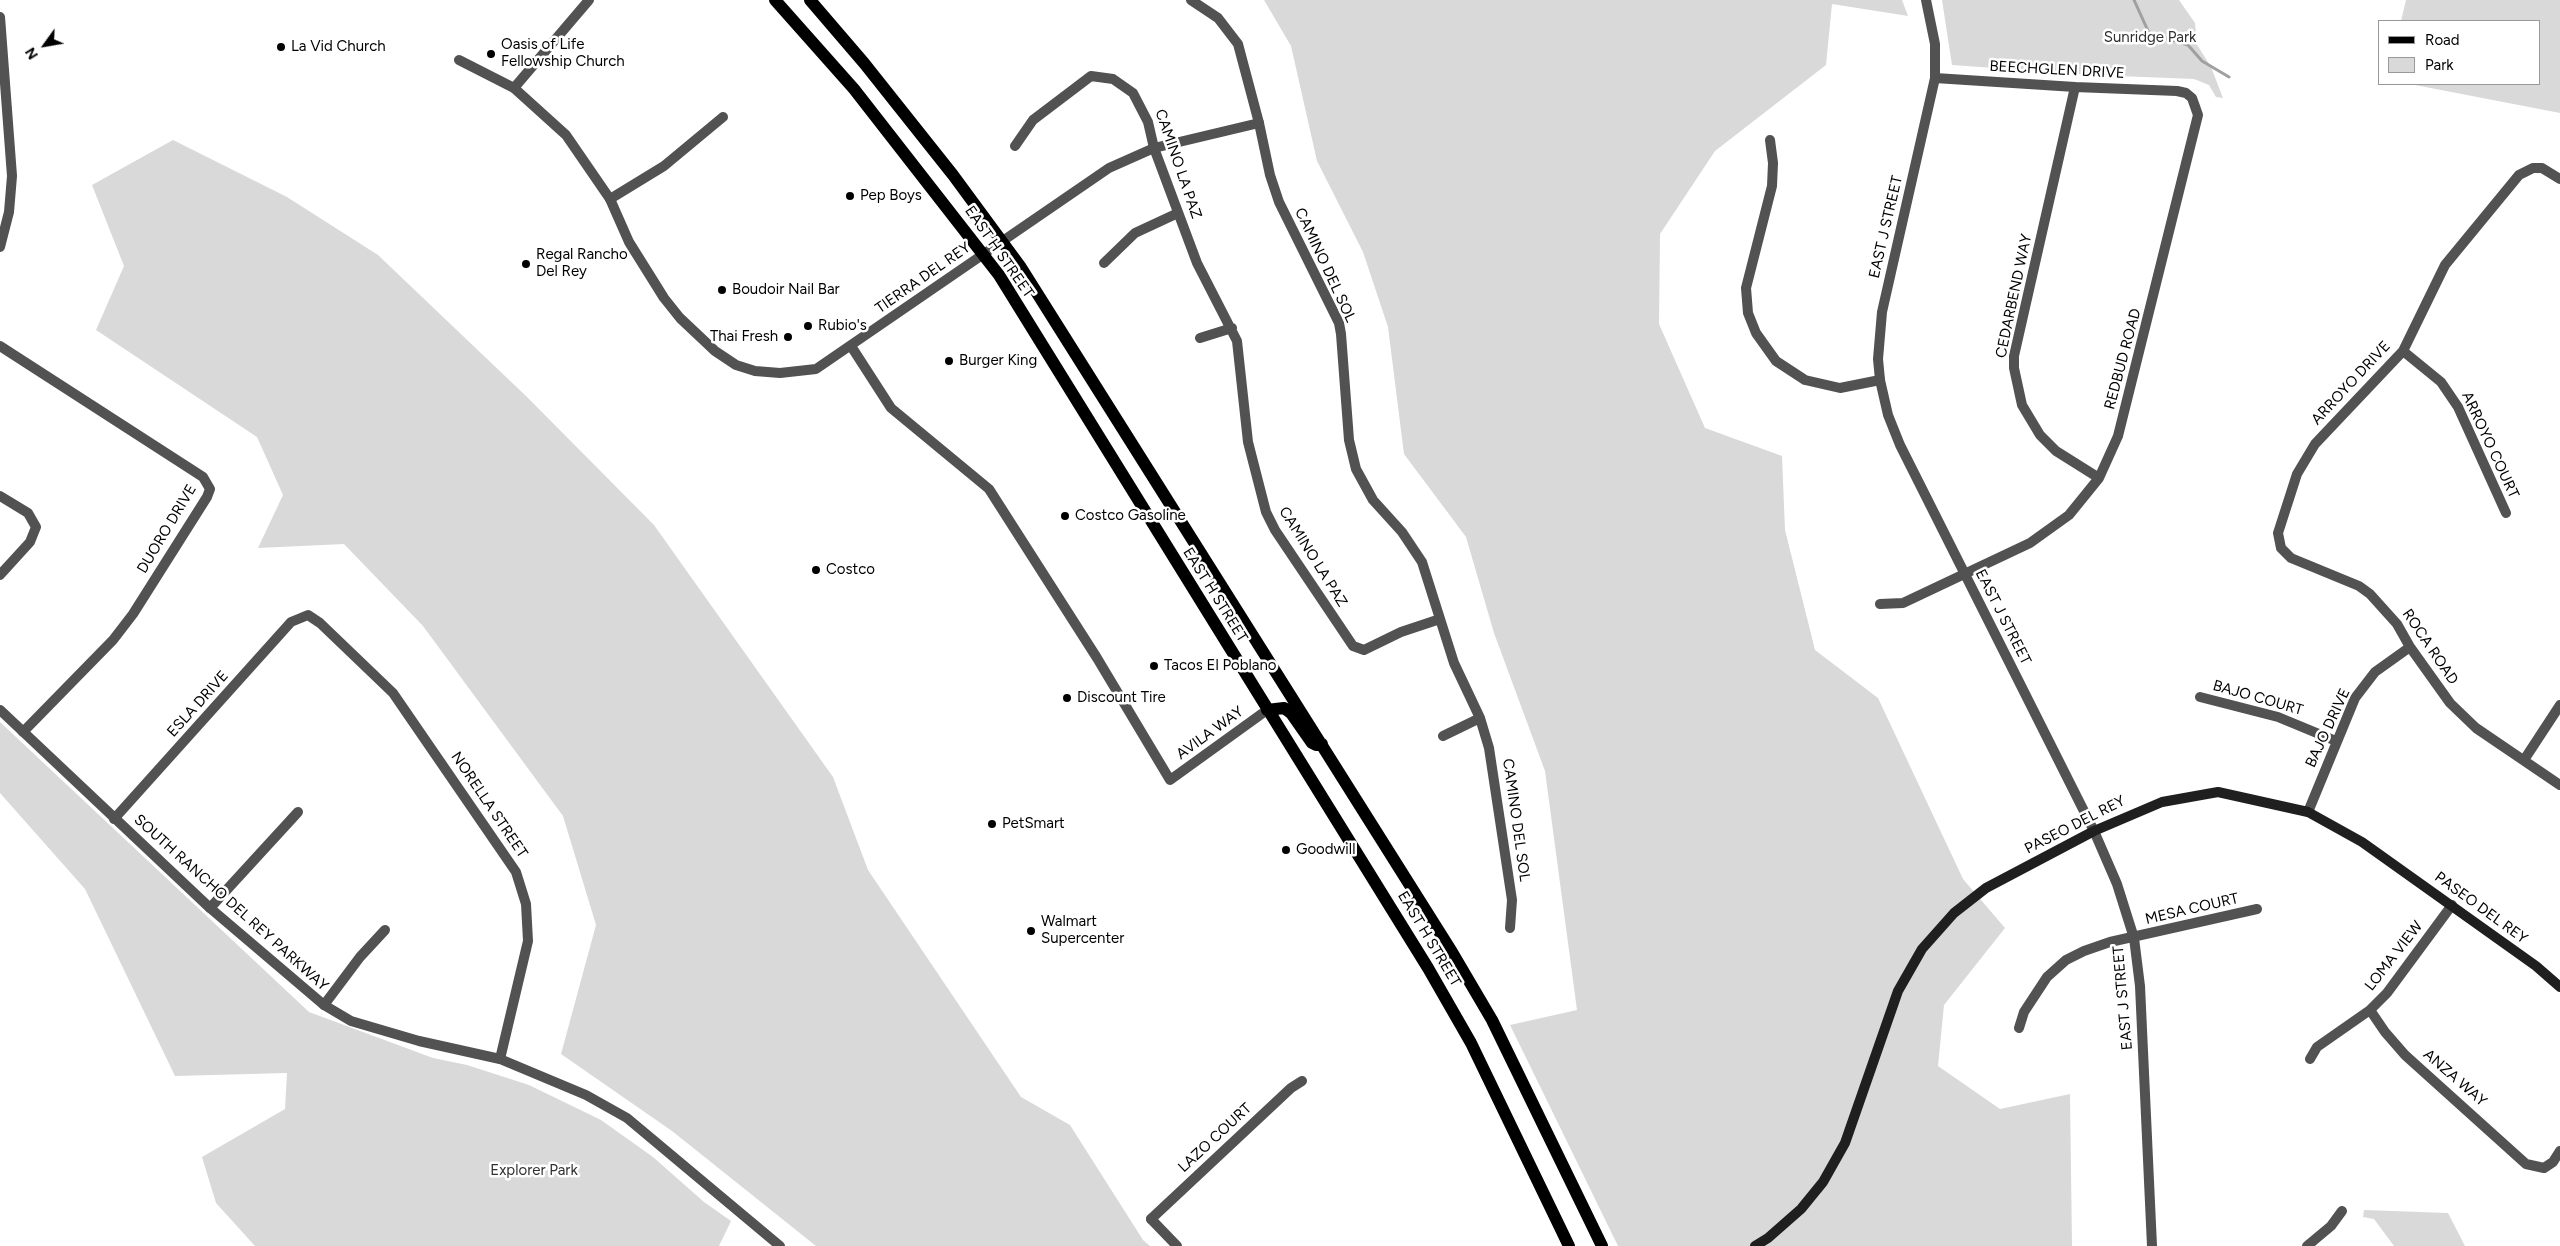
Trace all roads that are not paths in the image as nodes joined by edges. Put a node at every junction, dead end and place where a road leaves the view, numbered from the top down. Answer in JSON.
{"nodes":[{"id":1,"x":589,"y":0,"type":"edge"},
{"id":2,"x":775,"y":0,"type":"edge"},
{"id":3,"x":810,"y":0,"type":"edge"},
{"id":4,"x":1191,"y":0,"type":"edge"},
{"id":5,"x":1926,"y":0,"type":"edge"},
{"id":6,"x":0,"y":17,"type":"edge"},
{"id":7,"x":459,"y":60,"type":"dead end"},
{"id":8,"x":1936,"y":78,"type":"junction"},
{"id":9,"x":2075,"y":87,"type":"junction"},
{"id":10,"x":514,"y":88,"type":"junction"},
{"id":11,"x":2177,"y":91,"type":"joint"},
{"id":12,"x":723,"y":118,"type":"dead end"},
{"id":13,"x":1259,"y":123,"type":"junction"},
{"id":14,"x":1770,"y":140,"type":"dead end"},
{"id":15,"x":1015,"y":146,"type":"dead end"},
{"id":16,"x":1154,"y":148,"type":"junction"},
{"id":17,"x":2560,"y":179,"type":"edge"},
{"id":18,"x":610,"y":199,"type":"junction"},
{"id":19,"x":1178,"y":213,"type":"junction"},
{"id":20,"x":1002,"y":240,"type":"junction"},
{"id":21,"x":0,"y":247,"type":"edge"},
{"id":22,"x":984,"y":254,"type":"junction"},
{"id":23,"x":1104,"y":263,"type":"dead end"},
{"id":24,"x":1232,"y":328,"type":"junction"},
{"id":25,"x":1200,"y":338,"type":"dead end"},
{"id":26,"x":0,"y":346,"type":"edge"},
{"id":27,"x":851,"y":346,"type":"junction"},
{"id":28,"x":2403,"y":350,"type":"junction"},
{"id":29,"x":1880,"y":380,"type":"junction"},
{"id":30,"x":2099,"y":478,"type":"junction"},
{"id":31,"x":0,"y":496,"type":"edge"},
{"id":32,"x":2506,"y":513,"type":"dead end"},
{"id":33,"x":2278,"y":533,"type":"joint"},
{"id":34,"x":1965,"y":574,"type":"junction"},
{"id":35,"x":0,"y":575,"type":"edge"},
{"id":36,"x":1880,"y":604,"type":"dead end"},
{"id":37,"x":308,"y":615,"type":"joint"},
{"id":38,"x":1440,"y":619,"type":"junction"},
{"id":39,"x":2410,"y":647,"type":"junction"},
{"id":40,"x":2200,"y":697,"type":"dead end"},
{"id":41,"x":2560,"y":705,"type":"edge"},
{"id":42,"x":0,"y":710,"type":"edge"},
{"id":43,"x":1267,"y":710,"type":"junction"},
{"id":44,"x":1480,"y":718,"type":"junction"},
{"id":45,"x":23,"y":732,"type":"junction"},
{"id":46,"x":1443,"y":736,"type":"dead end"},
{"id":47,"x":2336,"y":741,"type":"junction"},
{"id":48,"x":1322,"y":744,"type":"junction"},
{"id":49,"x":2524,"y":760,"type":"junction"},
{"id":50,"x":2560,"y":785,"type":"edge"},
{"id":51,"x":298,"y":812,"type":"dead end"},
{"id":52,"x":2308,"y":812,"type":"junction"},
{"id":53,"x":114,"y":819,"type":"junction"},
{"id":54,"x":2094,"y":831,"type":"junction"},
{"id":55,"x":2452,"y":905,"type":"junction"},
{"id":56,"x":210,"y":908,"type":"junction"},
{"id":57,"x":2258,"y":909,"type":"dead end"},
{"id":58,"x":1510,"y":928,"type":"dead end"},
{"id":59,"x":385,"y":930,"type":"dead end"},
{"id":60,"x":2134,"y":938,"type":"junction"},
{"id":61,"x":2560,"y":987,"type":"edge"},
{"id":62,"x":324,"y":1005,"type":"junction"},
{"id":63,"x":2370,"y":1010,"type":"junction"},
{"id":64,"x":2019,"y":1028,"type":"dead end"},
{"id":65,"x":500,"y":1058,"type":"junction"},
{"id":66,"x":2310,"y":1059,"type":"dead end"},
{"id":67,"x":1302,"y":1081,"type":"dead end"},
{"id":68,"x":2560,"y":1151,"type":"edge"},
{"id":69,"x":2342,"y":1211,"type":"dead end"},
{"id":70,"x":780,"y":1246,"type":"edge"},
{"id":71,"x":1177,"y":1246,"type":"edge"},
{"id":72,"x":1569,"y":1246,"type":"edge"},
{"id":73,"x":1602,"y":1246,"type":"edge"},
{"id":74,"x":1755,"y":1246,"type":"edge"},
{"id":75,"x":2152,"y":1246,"type":"edge"},
{"id":76,"x":2307,"y":1246,"type":"edge"}],
"edges":[{"from":1,"to":10,"type":"street"},
{"from":2,"to":22,"type":"main road","name":"EAST H STREET"},
{"from":3,"to":20,"type":"main road","name":"EAST H STREET"},
{"from":4,"to":13,"type":"street","name":"CAMINO DEL SOL"},
{"from":5,"to":8,"type":"street","name":"EAST J STREET"},
{"from":6,"to":21,"type":"street"},
{"from":7,"to":10,"type":"street","name":"TIERRA DEL REY"},
{"from":8,"to":9,"type":"street","name":"BEECHGLEN DRIVE"},
{"from":8,"to":29,"type":"street","name":"EAST J STREET"},
{"from":9,"to":11,"type":"street","name":"BEECHGLEN DRIVE"},
{"from":9,"to":30,"type":"street","name":"CEDARBEND WAY"},
{"from":10,"to":18,"type":"street","name":"TIERRA DEL REY"},
{"from":11,"to":30,"type":"street","name":"REDBUD ROAD"},
{"from":12,"to":18,"type":"street"},
{"from":13,"to":16,"type":"street","name":"TIERRA DEL REY"},
{"from":13,"to":38,"type":"street","name":"CAMINO DEL SOL"},
{"from":14,"to":29,"type":"street"},
{"from":15,"to":16,"type":"street","name":"CAMINO LA PAZ"},
{"from":16,"to":19,"type":"street","name":"CAMINO LA PAZ"},
{"from":16,"to":20,"type":"street","name":"TIERRA DEL REY"},
{"from":17,"to":28,"type":"street","name":"ARROYO DRIVE"},
{"from":18,"to":27,"type":"street","name":"TIERRA DEL REY"},
{"from":19,"to":23,"type":"street"},
{"from":19,"to":24,"type":"street","name":"CAMINO LA PAZ"},
{"from":20,"to":22,"type":"street","name":"TIERRA DEL REY"},
{"from":20,"to":48,"type":"main road","name":"EAST H STREET"},
{"from":22,"to":27,"type":"street","name":"TIERRA DEL REY"},
{"from":22,"to":43,"type":"main road","name":"EAST H STREET"},
{"from":24,"to":25,"type":"street"},
{"from":24,"to":38,"type":"street","name":"CAMINO LA PAZ"},
{"from":26,"to":45,"type":"street","name":"DUORO DRIVE"},
{"from":27,"to":43,"type":"street","name":"AVILA WAY"},
{"from":28,"to":32,"type":"street","name":"ARROYO COURT"},
{"from":28,"to":33,"type":"street","name":"ARROYO DRIVE"},
{"from":29,"to":34,"type":"street","name":"EAST J STREET"},
{"from":30,"to":34,"type":"street","name":"REDBUD ROAD"},
{"from":31,"to":35,"type":"street"},
{"from":33,"to":39,"type":"street","name":"ROCA ROAD"},
{"from":34,"to":36,"type":"street","name":"REDBUD ROAD"},
{"from":34,"to":54,"type":"street","name":"EAST J STREET"},
{"from":37,"to":53,"type":"street","name":"ESLA DRIVE"},
{"from":37,"to":65,"type":"street","name":"NORELLA STREET"},
{"from":38,"to":44,"type":"street","name":"CAMINO DEL SOL"},
{"from":39,"to":47,"type":"street","name":"BAJO DRIVE"},
{"from":39,"to":49,"type":"street","name":"ROCA ROAD"},
{"from":40,"to":47,"type":"street","name":"BAJO COURT"},
{"from":41,"to":49,"type":"street"},
{"from":42,"to":45,"type":"street","name":"SOUTH RANCHO DEL REY PARKWAY"},
{"from":43,"to":48,"type":"main road"},
{"from":43,"to":72,"type":"main road","name":"EAST H STREET"},
{"from":44,"to":46,"type":"street"},
{"from":44,"to":58,"type":"street","name":"CAMINO DEL SOL"},
{"from":45,"to":53,"type":"street","name":"SOUTH RANCHO DEL REY PARKWAY"},
{"from":47,"to":52,"type":"street","name":"BAJO DRIVE"},
{"from":48,"to":73,"type":"main road","name":"EAST H STREET"},
{"from":49,"to":50,"type":"street","name":"ROCA ROAD"},
{"from":51,"to":56,"type":"street"},
{"from":52,"to":54,"type":"main road","name":"PASEO DEL REY"},
{"from":52,"to":55,"type":"main road","name":"PASEO DEL REY"},
{"from":53,"to":56,"type":"street","name":"SOUTH RANCHO DEL REY PARKWAY"},
{"from":54,"to":60,"type":"street","name":"EAST J STREET"},
{"from":54,"to":74,"type":"main road","name":"PASEO DEL REY"},
{"from":55,"to":61,"type":"main road","name":"PASEO DEL REY"},
{"from":55,"to":63,"type":"street","name":"LOMA VIEW"},
{"from":56,"to":62,"type":"street","name":"SOUTH RANCHO DEL REY PARKWAY"},
{"from":57,"to":60,"type":"street","name":"MESA COURT"},
{"from":59,"to":62,"type":"street"},
{"from":60,"to":64,"type":"street","name":"MESA COURT"},
{"from":60,"to":75,"type":"street","name":"EAST J STREET"},
{"from":62,"to":65,"type":"street","name":"SOUTH RANCHO DEL REY PARKWAY"},
{"from":63,"to":66,"type":"street","name":"LOMA VIEW"},
{"from":63,"to":68,"type":"street","name":"ANZA WAY"},
{"from":65,"to":70,"type":"street","name":"SOUTH RANCHO DEL REY PARKWAY"},
{"from":67,"to":71,"type":"street","name":"LAZO COURT"},
{"from":69,"to":76,"type":"street"}]}
